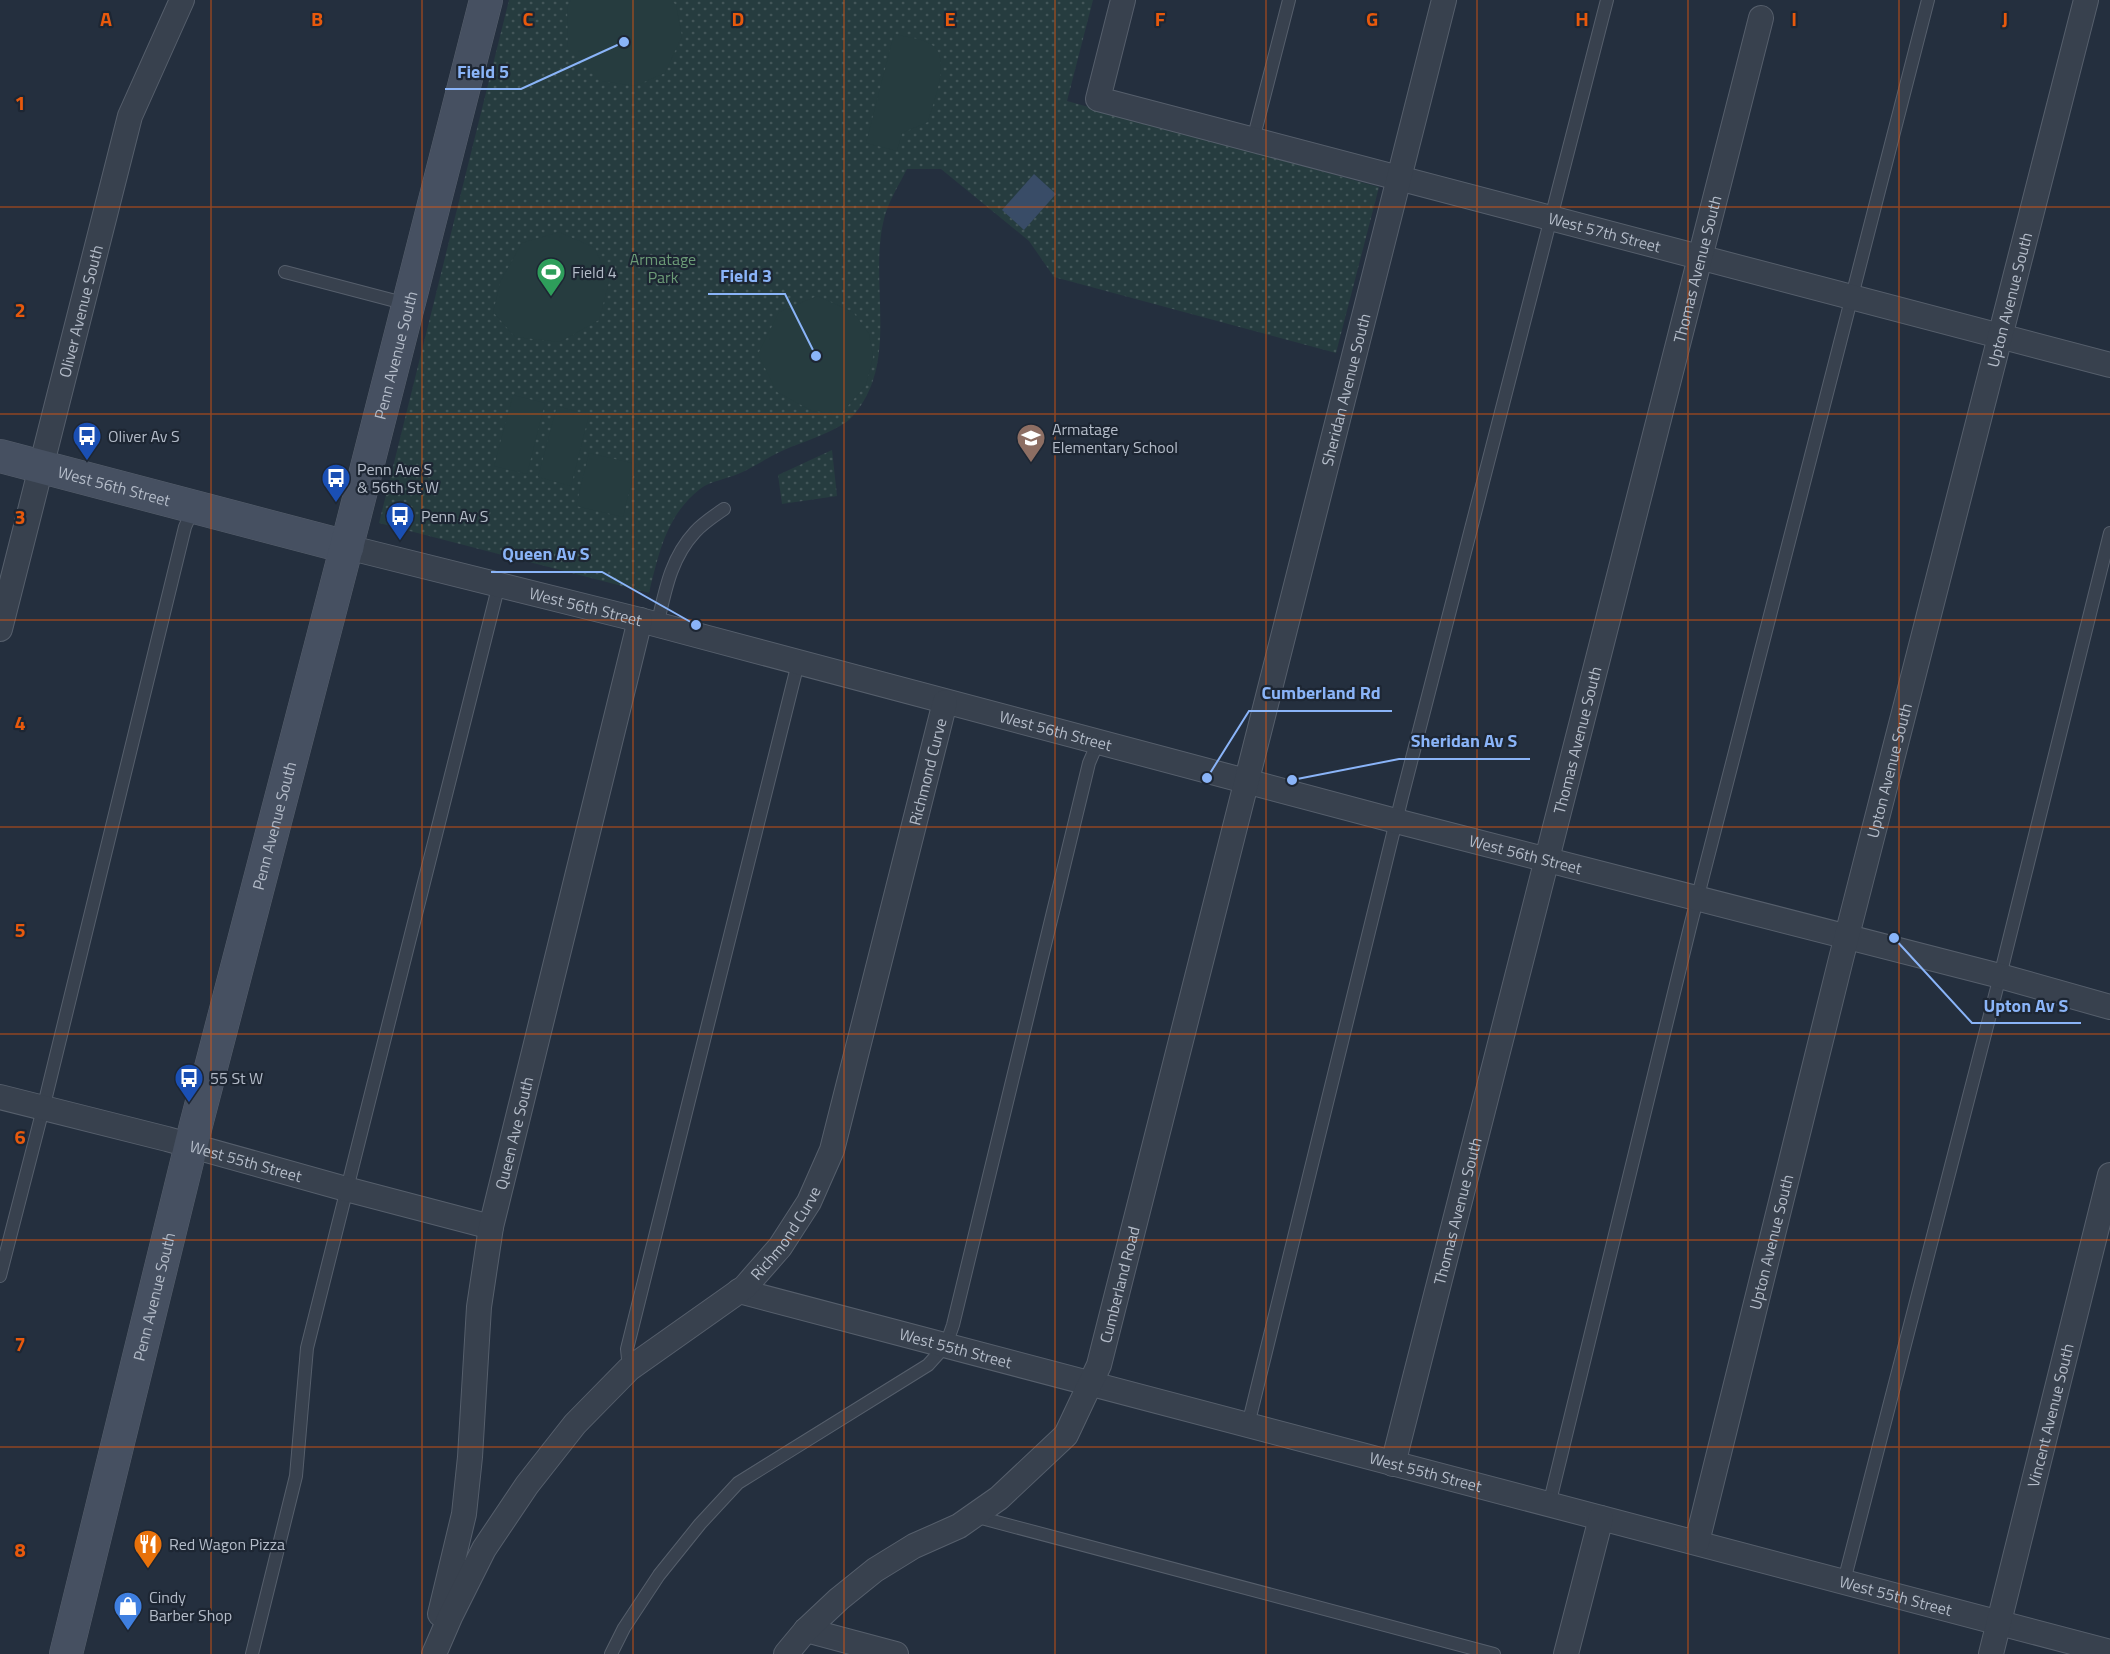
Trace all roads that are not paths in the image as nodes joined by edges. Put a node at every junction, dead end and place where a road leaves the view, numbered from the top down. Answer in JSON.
{"nodes":[{"id":1,"x":182,"y":0,"type":"edge"},
{"id":2,"x":486,"y":0,"type":"edge"},
{"id":3,"x":1123,"y":0,"type":"edge"},
{"id":4,"x":1288,"y":0,"type":"edge"},
{"id":5,"x":1444,"y":0,"type":"edge"},
{"id":6,"x":1607,"y":0,"type":"edge"},
{"id":7,"x":1928,"y":0,"type":"edge"},
{"id":8,"x":2086,"y":0,"type":"edge"},
{"id":9,"x":1761,"y":18,"type":"dead end"},
{"id":10,"x":1253,"y":140,"type":"junction"},
{"id":11,"x":1399,"y":178,"type":"junction"},
{"id":12,"x":1552,"y":218,"type":"junction"},
{"id":13,"x":1699,"y":257,"type":"junction"},
{"id":14,"x":285,"y":272,"type":"dead end"},
{"id":15,"x":1851,"y":296,"type":"junction"},
{"id":16,"x":409,"y":304,"type":"junction"},
{"id":17,"x":2002,"y":335,"type":"junction"},
{"id":18,"x":2110,"y":365,"type":"edge"},
{"id":19,"x":0,"y":456,"type":"edge"},
{"id":20,"x":42,"y":466,"type":"junction"},
{"id":21,"x":194,"y":507,"type":"junction"},
{"id":22,"x":724,"y":509,"type":"dead end"},
{"id":23,"x":2110,"y":533,"type":"edge"},
{"id":24,"x":346,"y":547,"type":"junction"},
{"id":25,"x":499,"y":584,"type":"junction"},
{"id":26,"x":648,"y":623,"type":"junction"},
{"id":27,"x":0,"y":629,"type":"edge"},
{"id":28,"x":798,"y":663,"type":"junction"},
{"id":29,"x":945,"y":702,"type":"junction"},
{"id":30,"x":1098,"y":742,"type":"junction"},
{"id":31,"x":1246,"y":781,"type":"junction"},
{"id":32,"x":1396,"y":821,"type":"junction"},
{"id":33,"x":1547,"y":860,"type":"junction"},
{"id":34,"x":1698,"y":898,"type":"junction"},
{"id":35,"x":1847,"y":937,"type":"junction"},
{"id":36,"x":2000,"y":976,"type":"junction"},
{"id":37,"x":2110,"y":1007,"type":"edge"},
{"id":38,"x":0,"y":1097,"type":"edge"},
{"id":39,"x":43,"y":1109,"type":"junction"},
{"id":40,"x":191,"y":1146,"type":"junction"},
{"id":41,"x":2110,"y":1175,"type":"edge"},
{"id":42,"x":346,"y":1189,"type":"junction"},
{"id":43,"x":491,"y":1227,"type":"junction"},
{"id":44,"x":0,"y":1276,"type":"edge"},
{"id":45,"x":739,"y":1291,"type":"junction"},
{"id":46,"x":946,"y":1345,"type":"junction"},
{"id":47,"x":629,"y":1369,"type":"junction"},
{"id":48,"x":1091,"y":1383,"type":"junction"},
{"id":49,"x":1248,"y":1425,"type":"junction"},
{"id":50,"x":1393,"y":1464,"type":"junction"},
{"id":51,"x":1549,"y":1505,"type":"junction"},
{"id":52,"x":974,"y":1516,"type":"junction"},
{"id":53,"x":1601,"y":1518,"type":"junction"},
{"id":54,"x":1697,"y":1542,"type":"junction"},
{"id":55,"x":1844,"y":1581,"type":"junction"},
{"id":56,"x":2000,"y":1622,"type":"junction"},
{"id":57,"x":806,"y":1630,"type":"junction"},
{"id":58,"x":2110,"y":1652,"type":"edge"},
{"id":59,"x":66,"y":1654,"type":"edge"},
{"id":60,"x":252,"y":1654,"type":"edge"},
{"id":61,"x":429,"y":1654,"type":"edge"},
{"id":62,"x":434,"y":1654,"type":"edge"},
{"id":63,"x":611,"y":1654,"type":"edge"},
{"id":64,"x":786,"y":1654,"type":"edge"},
{"id":65,"x":896,"y":1654,"type":"edge"},
{"id":66,"x":1494,"y":1654,"type":"edge"},
{"id":67,"x":1566,"y":1654,"type":"edge"},
{"id":68,"x":1991,"y":1654,"type":"edge"}],
"edges":[{"from":1,"to":20,"type":"street","name":"Oliver Avenue South"},
{"from":2,"to":16,"type":"main road","name":"Penn Avenue South"},
{"from":3,"to":10,"type":"street","name":"West 57th Street"},
{"from":4,"to":10,"type":"lane"},
{"from":5,"to":11,"type":"street","name":"Sheridan Avenue South"},
{"from":6,"to":12,"type":"lane"},
{"from":7,"to":15,"type":"lane"},
{"from":8,"to":17,"type":"street","name":"Upton Avenue South"},
{"from":9,"to":13,"type":"street","name":"Thomas Avenue South"},
{"from":10,"to":11,"type":"street","name":"West 57th Street"},
{"from":11,"to":12,"type":"street","name":"West 57th Street"},
{"from":11,"to":31,"type":"street","name":"Sheridan Avenue South"},
{"from":12,"to":13,"type":"street","name":"West 57th Street"},
{"from":12,"to":32,"type":"lane"},
{"from":13,"to":15,"type":"street","name":"West 57th Street"},
{"from":13,"to":33,"type":"street","name":"Thomas Avenue South"},
{"from":14,"to":16,"type":"lane"},
{"from":15,"to":17,"type":"street","name":"West 57th Street"},
{"from":15,"to":34,"type":"lane"},
{"from":16,"to":24,"type":"main road","name":"Penn Avenue South"},
{"from":17,"to":18,"type":"street","name":"West 57th Street"},
{"from":17,"to":35,"type":"street","name":"Upton Avenue South"},
{"from":19,"to":20,"type":"main road","name":"West 56th Street"},
{"from":20,"to":21,"type":"main road","name":"West 56th Street"},
{"from":20,"to":27,"type":"street","name":"Oliver Avenue South"},
{"from":21,"to":24,"type":"main road","name":"West 56th Street"},
{"from":21,"to":39,"type":"lane"},
{"from":22,"to":26,"type":"lane"},
{"from":23,"to":36,"type":"lane"},
{"from":24,"to":25,"type":"street","name":"West 56th Street"},
{"from":24,"to":40,"type":"main road","name":"Penn Avenue South"},
{"from":25,"to":26,"type":"street","name":"West 56th Street"},
{"from":25,"to":42,"type":"lane"},
{"from":26,"to":28,"type":"street","name":"West 56th Street"},
{"from":26,"to":43,"type":"street","name":"Queen Ave South"},
{"from":28,"to":29,"type":"street","name":"West 56th Street"},
{"from":28,"to":47,"type":"lane"},
{"from":29,"to":30,"type":"street","name":"West 56th Street"},
{"from":29,"to":45,"type":"street","name":"Richmond Curve"},
{"from":30,"to":31,"type":"street","name":"West 56th Street"},
{"from":30,"to":46,"type":"lane"},
{"from":31,"to":32,"type":"street","name":"West 56th Street"},
{"from":31,"to":48,"type":"street","name":"Cumberland Road"},
{"from":32,"to":33,"type":"street","name":"West 56th Street"},
{"from":32,"to":49,"type":"lane"},
{"from":33,"to":34,"type":"street","name":"West 56th Street"},
{"from":33,"to":50,"type":"street","name":"Thomas Avenue South"},
{"from":34,"to":35,"type":"street","name":"West 56th Street"},
{"from":34,"to":51,"type":"lane"},
{"from":35,"to":36,"type":"street","name":"West 56th Street"},
{"from":35,"to":54,"type":"street","name":"Upton Avenue South"},
{"from":36,"to":37,"type":"street","name":"West 56th Street"},
{"from":36,"to":55,"type":"lane"},
{"from":38,"to":39,"type":"street","name":"West 55th Street"},
{"from":39,"to":40,"type":"street","name":"West 55th Street"},
{"from":39,"to":44,"type":"lane"},
{"from":40,"to":42,"type":"street","name":"West 55th Street"},
{"from":40,"to":59,"type":"main road","name":"Penn Avenue South"},
{"from":41,"to":56,"type":"street","name":"Vincent Avenue South"},
{"from":42,"to":43,"type":"street","name":"West 55th Street"},
{"from":42,"to":60,"type":"lane"},
{"from":43,"to":61,"type":"street","name":"Queen Ave South"},
{"from":45,"to":46,"type":"street","name":"West 55th Street"},
{"from":45,"to":47,"type":"street","name":"Richmond Curve"},
{"from":46,"to":48,"type":"street","name":"West 55th Street"},
{"from":46,"to":63,"type":"lane"},
{"from":47,"to":62,"type":"street","name":"Richmond Curve"},
{"from":48,"to":49,"type":"street","name":"West 55th Street"},
{"from":48,"to":52,"type":"street","name":"Cumberland Road"},
{"from":49,"to":50,"type":"street","name":"West 55th Street"},
{"from":50,"to":51,"type":"street","name":"West 55th Street"},
{"from":51,"to":53,"type":"street","name":"West 55th Street"},
{"from":52,"to":57,"type":"street","name":"Cumberland Road"},
{"from":52,"to":66,"type":"lane"},
{"from":53,"to":54,"type":"street","name":"West 55th Street"},
{"from":53,"to":67,"type":"street"},
{"from":54,"to":55,"type":"street","name":"West 55th Street"},
{"from":55,"to":56,"type":"street","name":"West 55th Street"},
{"from":56,"to":58,"type":"street","name":"West 55th Street"},
{"from":56,"to":68,"type":"street","name":"Vincent Avenue South"},
{"from":57,"to":64,"type":"street","name":"Cumberland Road"},
{"from":57,"to":65,"type":"street"}]}
